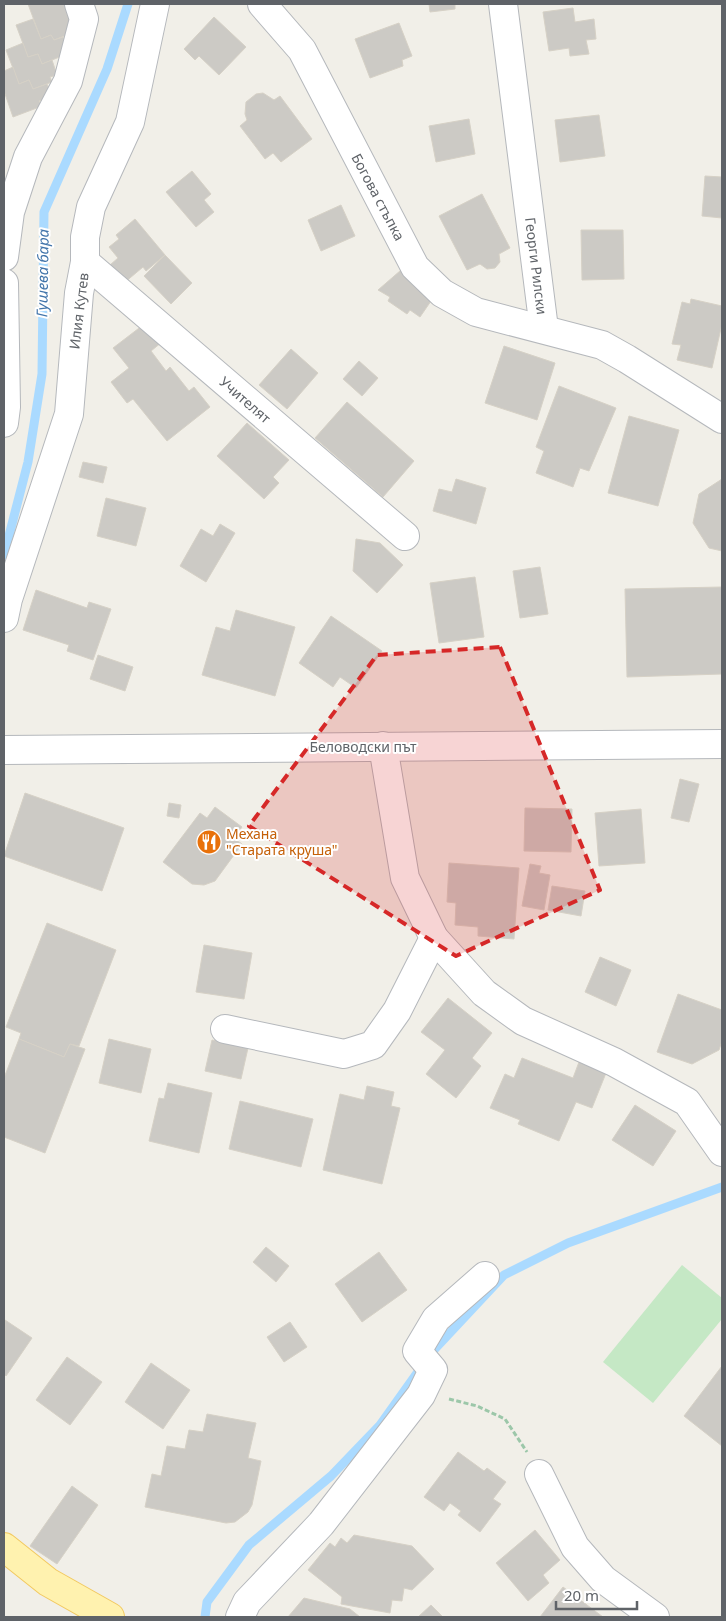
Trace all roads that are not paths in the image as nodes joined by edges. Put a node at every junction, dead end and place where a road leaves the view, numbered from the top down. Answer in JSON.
{"nodes":[{"id":1,"x":79,"y":4,"type":"edge"},
{"id":2,"x":155,"y":4,"type":"edge"},
{"id":3,"x":262,"y":4,"type":"edge"},
{"id":4,"x":503,"y":4,"type":"edge"},
{"id":5,"x":4,"y":256,"type":"edge"},
{"id":6,"x":85,"y":262,"type":"junction"},
{"id":7,"x":4,"y":283,"type":"edge"},
{"id":8,"x":544,"y":329,"type":"junction"},
{"id":9,"x":722,"y":419,"type":"edge"},
{"id":10,"x":4,"y":423,"type":"edge"},
{"id":11,"x":405,"y":536,"type":"dead end"},
{"id":12,"x":4,"y":618,"type":"edge"},
{"id":13,"x":722,"y":744,"type":"edge"},
{"id":14,"x":383,"y":746,"type":"junction"},
{"id":15,"x":4,"y":750,"type":"edge"},
{"id":16,"x":434,"y":938,"type":"junction"},
{"id":17,"x":225,"y":1030,"type":"dead end"},
{"id":18,"x":722,"y":1152,"type":"edge"},
{"id":19,"x":486,"y":1276,"type":"dead end"},
{"id":20,"x":539,"y":1474,"type":"road end"},
{"id":21,"x":4,"y":1547,"type":"edge"},
{"id":22,"x":110,"y":1617,"type":"edge"},
{"id":23,"x":240,"y":1617,"type":"edge"},
{"id":24,"x":655,"y":1617,"type":"edge"}],
"edges":[{"from":1,"to":5,"type":"street"},
{"from":2,"to":6,"type":"street","name":"Илия Кутев"},
{"from":3,"to":8,"type":"street","name":"Богова стъпка"},
{"from":4,"to":8,"type":"street","name":"Георги Рилски"},
{"from":6,"to":11,"type":"street","name":"Учителят"},
{"from":6,"to":12,"type":"street","name":"Илия Кутев"},
{"from":7,"to":10,"type":"street"},
{"from":8,"to":9,"type":"street","name":"Георги Рилски"},
{"from":13,"to":14,"type":"street","name":"Беловодски път"},
{"from":14,"to":15,"type":"street","name":"Беловодски път"},
{"from":14,"to":16,"type":"street"},
{"from":16,"to":17,"type":"street"},
{"from":16,"to":18,"type":"street"},
{"from":19,"to":23,"type":"street"},
{"from":20,"to":24,"type":"street"},
{"from":21,"to":22,"type":"main road"}]}
